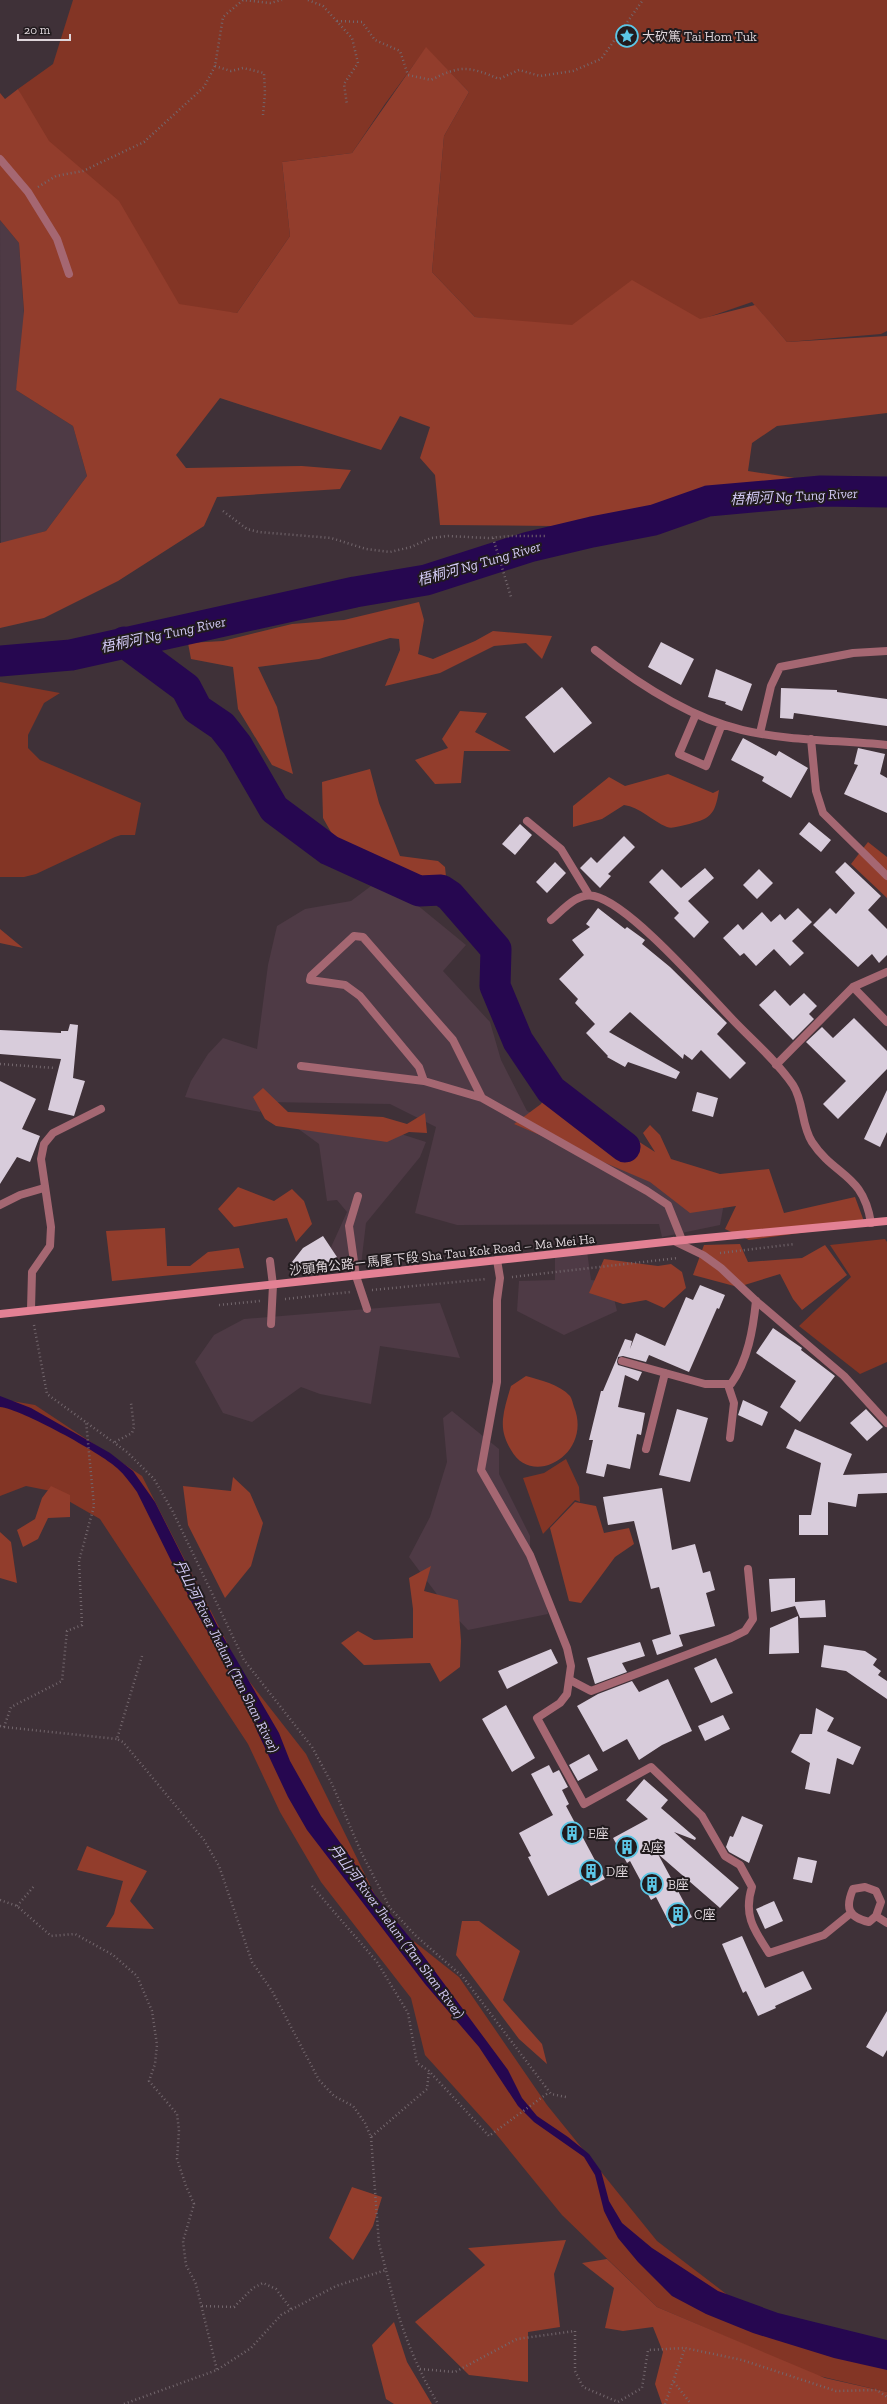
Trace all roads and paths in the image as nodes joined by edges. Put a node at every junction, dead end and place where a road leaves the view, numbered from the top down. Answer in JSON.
{"nodes":[{"id":1,"x":282,"y":0,"type":"edge"},
{"id":2,"x":308,"y":0,"type":"edge"},
{"id":3,"x":643,"y":0,"type":"edge"},
{"id":4,"x":336,"y":21,"type":"junction"},
{"id":5,"x":215,"y":66,"type":"junction"},
{"id":6,"x":347,"y":105,"type":"dead end"},
{"id":7,"x":263,"y":115,"type":"dead end"},
{"id":8,"x":0,"y":159,"type":"edge"},
{"id":9,"x":28,"y":192,"type":"junction"},
{"id":10,"x":69,"y":274,"type":"dead end"},
{"id":11,"x":223,"y":511,"type":"dead end"},
{"id":12,"x":546,"y":536,"type":"dead end"},
{"id":13,"x":492,"y":538,"type":"junction"},
{"id":14,"x":511,"y":597,"type":"dead end"},
{"id":15,"x":595,"y":650,"type":"dead end"},
{"id":16,"x":887,"y":651,"type":"edge"},
{"id":17,"x":696,"y":714,"type":"junction"},
{"id":18,"x":722,"y":724,"type":"junction"},
{"id":19,"x":760,"y":733,"type":"junction"},
{"id":20,"x":811,"y":739,"type":"junction"},
{"id":21,"x":887,"y":745,"type":"edge"},
{"id":22,"x":527,"y":821,"type":"dead end"},
{"id":23,"x":887,"y":876,"type":"edge"},
{"id":24,"x":589,"y":895,"type":"junction"},
{"id":25,"x":551,"y":920,"type":"dead end"},
{"id":26,"x":887,"y":972,"type":"edge"},
{"id":27,"x":853,"y":987,"type":"junction"},
{"id":28,"x":887,"y":1022,"type":"edge"},
{"id":29,"x":0,"y":1064,"type":"edge"},
{"id":30,"x":776,"y":1065,"type":"junction"},
{"id":31,"x":301,"y":1066,"type":"dead end"},
{"id":32,"x":56,"y":1068,"type":"dead end"},
{"id":33,"x":424,"y":1081,"type":"junction"},
{"id":34,"x":482,"y":1098,"type":"junction"},
{"id":35,"x":102,"y":1109,"type":"dead end"},
{"id":36,"x":44,"y":1188,"type":"junction"},
{"id":37,"x":358,"y":1196,"type":"dead end"},
{"id":38,"x":0,"y":1205,"type":"edge"},
{"id":39,"x":887,"y":1221,"type":"edge"},
{"id":40,"x":871,"y":1223,"type":"junction"},
{"id":41,"x":678,"y":1240,"type":"junction"},
{"id":42,"x":798,"y":1244,"type":"dead end"},
{"id":43,"x":704,"y":1255,"type":"junction"},
{"id":44,"x":680,"y":1257,"type":"dead end"},
{"id":45,"x":497,"y":1260,"type":"junction"},
{"id":46,"x":270,"y":1261,"type":"dead end"},
{"id":47,"x":356,"y":1276,"type":"junction"},
{"id":48,"x":500,"y":1278,"type":"junction"},
{"id":49,"x":273,"y":1284,"type":"junction"},
{"id":50,"x":361,"y":1291,"type":"junction"},
{"id":51,"x":272,"y":1300,"type":"junction"},
{"id":52,"x":756,"y":1301,"type":"junction"},
{"id":53,"x":211,"y":1306,"type":"dead end"},
{"id":54,"x":31,"y":1309,"type":"junction"},
{"id":55,"x":367,"y":1309,"type":"dead end"},
{"id":56,"x":0,"y":1314,"type":"edge"},
{"id":57,"x":270,"y":1324,"type":"dead end"},
{"id":58,"x":34,"y":1325,"type":"dead end"},
{"id":59,"x":622,"y":1361,"type":"dead end"},
{"id":60,"x":665,"y":1373,"type":"junction"},
{"id":61,"x":728,"y":1385,"type":"junction"},
{"id":62,"x":131,"y":1403,"type":"dead end"},
{"id":63,"x":86,"y":1421,"type":"junction"},
{"id":64,"x":887,"y":1423,"type":"edge"},
{"id":65,"x":730,"y":1438,"type":"dead end"},
{"id":66,"x":115,"y":1442,"type":"junction"},
{"id":67,"x":646,"y":1449,"type":"dead end"},
{"id":68,"x":748,"y":1569,"type":"dead end"},
{"id":69,"x":142,"y":1656,"type":"dead end"},
{"id":70,"x":570,"y":1680,"type":"junction"},
{"id":71,"x":0,"y":1726,"type":"edge"},
{"id":72,"x":4,"y":1726,"type":"junction"},
{"id":73,"x":117,"y":1739,"type":"junction"},
{"id":74,"x":35,"y":1885,"type":"dead end"},
{"id":75,"x":312,"y":1886,"type":"dead end"},
{"id":76,"x":0,"y":1900,"type":"edge"},
{"id":77,"x":17,"y":1906,"type":"junction"},
{"id":78,"x":851,"y":1913,"type":"junction"},
{"id":79,"x":876,"y":1916,"type":"junction"},
{"id":80,"x":887,"y":1923,"type":"edge"},
{"id":81,"x":429,"y":2071,"type":"junction"},
{"id":82,"x":548,"y":2093,"type":"dead end"},
{"id":83,"x":566,"y":2097,"type":"dead end"},
{"id":84,"x":371,"y":2138,"type":"junction"},
{"id":85,"x":386,"y":2270,"type":"junction"},
{"id":86,"x":202,"y":2306,"type":"junction"},
{"id":87,"x":291,"y":2309,"type":"junction"},
{"id":88,"x":684,"y":2348,"type":"junction"},
{"id":89,"x":420,"y":2369,"type":"junction"},
{"id":90,"x":217,"y":2370,"type":"junction"},
{"id":91,"x":674,"y":2382,"type":"junction"},
{"id":92,"x":887,"y":2397,"type":"edge"},
{"id":93,"x":124,"y":2404,"type":"edge"},
{"id":94,"x":438,"y":2404,"type":"edge"},
{"id":95,"x":665,"y":2404,"type":"edge"},
{"id":96,"x":691,"y":2404,"type":"edge"}],
"edges":[{"from":1,"to":5,"type":"path"},
{"from":2,"to":4,"type":"path"},
{"from":3,"to":4,"type":"path"},
{"from":4,"to":6,"type":"path"},
{"from":5,"to":7,"type":"path"},
{"from":5,"to":9,"type":"path"},
{"from":8,"to":9,"type":"street"},
{"from":9,"to":10,"type":"street"},
{"from":11,"to":13,"type":"path"},
{"from":12,"to":13,"type":"path"},
{"from":13,"to":14,"type":"path"},
{"from":15,"to":17,"type":"street"},
{"from":16,"to":19,"type":"street"},
{"from":17,"to":18,"type":"street"},
{"from":17,"to":18,"type":"street"},
{"from":18,"to":19,"type":"street"},
{"from":19,"to":20,"type":"street"},
{"from":20,"to":21,"type":"street"},
{"from":20,"to":23,"type":"street"},
{"from":22,"to":24,"type":"street"},
{"from":24,"to":25,"type":"street"},
{"from":24,"to":30,"type":"street"},
{"from":26,"to":27,"type":"street"},
{"from":27,"to":28,"type":"street"},
{"from":27,"to":30,"type":"street"},
{"from":29,"to":32,"type":"path"},
{"from":30,"to":40,"type":"street"},
{"from":31,"to":33,"type":"street"},
{"from":33,"to":34,"type":"street"},
{"from":33,"to":34,"type":"street"},
{"from":34,"to":41,"type":"street"},
{"from":35,"to":36,"type":"street"},
{"from":36,"to":38,"type":"street"},
{"from":36,"to":54,"type":"street"},
{"from":37,"to":47,"type":"street"},
{"from":39,"to":40,"type":"main road","name":"沙頭角公路－馬尾下段 Sha Tau Kok Road – Ma Mei Ha"},
{"from":40,"to":41,"type":"main road","name":"沙頭角公路－馬尾下段 Sha Tau Kok Road – Ma Mei Ha"},
{"from":41,"to":43,"type":"street"},
{"from":41,"to":45,"type":"main road","name":"沙頭角公路－馬尾下段 Sha Tau Kok Road – Ma Mei Ha"},
{"from":42,"to":43,"type":"path"},
{"from":43,"to":52,"type":"street"},
{"from":44,"to":48,"type":"path"},
{"from":45,"to":47,"type":"main road","name":"沙頭角公路－馬尾下段 Sha Tau Kok Road – Ma Mei Ha"},
{"from":45,"to":48,"type":"street"},
{"from":46,"to":49,"type":"street"},
{"from":47,"to":49,"type":"main road","name":"沙頭角公路－馬尾下段 Sha Tau Kok Road – Ma Mei Ha"},
{"from":47,"to":50,"type":"street"},
{"from":48,"to":50,"type":"path"},
{"from":48,"to":70,"type":"street"},
{"from":49,"to":51,"type":"street"},
{"from":49,"to":54,"type":"main road","name":"沙頭角公路－馬尾下段 Sha Tau Kok Road – Ma Mei Ha"},
{"from":50,"to":51,"type":"path"},
{"from":50,"to":55,"type":"street"},
{"from":51,"to":53,"type":"path"},
{"from":51,"to":57,"type":"street"},
{"from":52,"to":61,"type":"street"},
{"from":52,"to":64,"type":"street"},
{"from":54,"to":56,"type":"main road","name":"沙頭角公路－馬尾下段 Sha Tau Kok Road – Ma Mei Ha"},
{"from":58,"to":63,"type":"path"},
{"from":59,"to":60,"type":"street"},
{"from":60,"to":61,"type":"street"},
{"from":60,"to":67,"type":"street"},
{"from":61,"to":65,"type":"street"},
{"from":62,"to":66,"type":"path"},
{"from":63,"to":66,"type":"path"},
{"from":63,"to":72,"type":"path"},
{"from":66,"to":83,"type":"path"},
{"from":68,"to":70,"type":"street"},
{"from":69,"to":73,"type":"path"},
{"from":70,"to":78,"type":"street"},
{"from":71,"to":72,"type":"path"},
{"from":72,"to":73,"type":"path"},
{"from":73,"to":84,"type":"path"},
{"from":74,"to":77,"type":"path"},
{"from":75,"to":81,"type":"path"},
{"from":76,"to":77,"type":"path"},
{"from":77,"to":86,"type":"path"},
{"from":78,"to":79,"type":"street"},
{"from":78,"to":79,"type":"street"},
{"from":79,"to":80,"type":"street"},
{"from":81,"to":82,"type":"path"},
{"from":81,"to":84,"type":"path"},
{"from":84,"to":85,"type":"path"},
{"from":85,"to":87,"type":"path"},
{"from":85,"to":89,"type":"path"},
{"from":86,"to":87,"type":"path"},
{"from":86,"to":90,"type":"path"},
{"from":87,"to":90,"type":"path"},
{"from":88,"to":89,"type":"path"},
{"from":88,"to":91,"type":"path"},
{"from":88,"to":92,"type":"path"},
{"from":89,"to":94,"type":"path"},
{"from":90,"to":93,"type":"path"},
{"from":91,"to":95,"type":"path"},
{"from":91,"to":96,"type":"path"}]}
